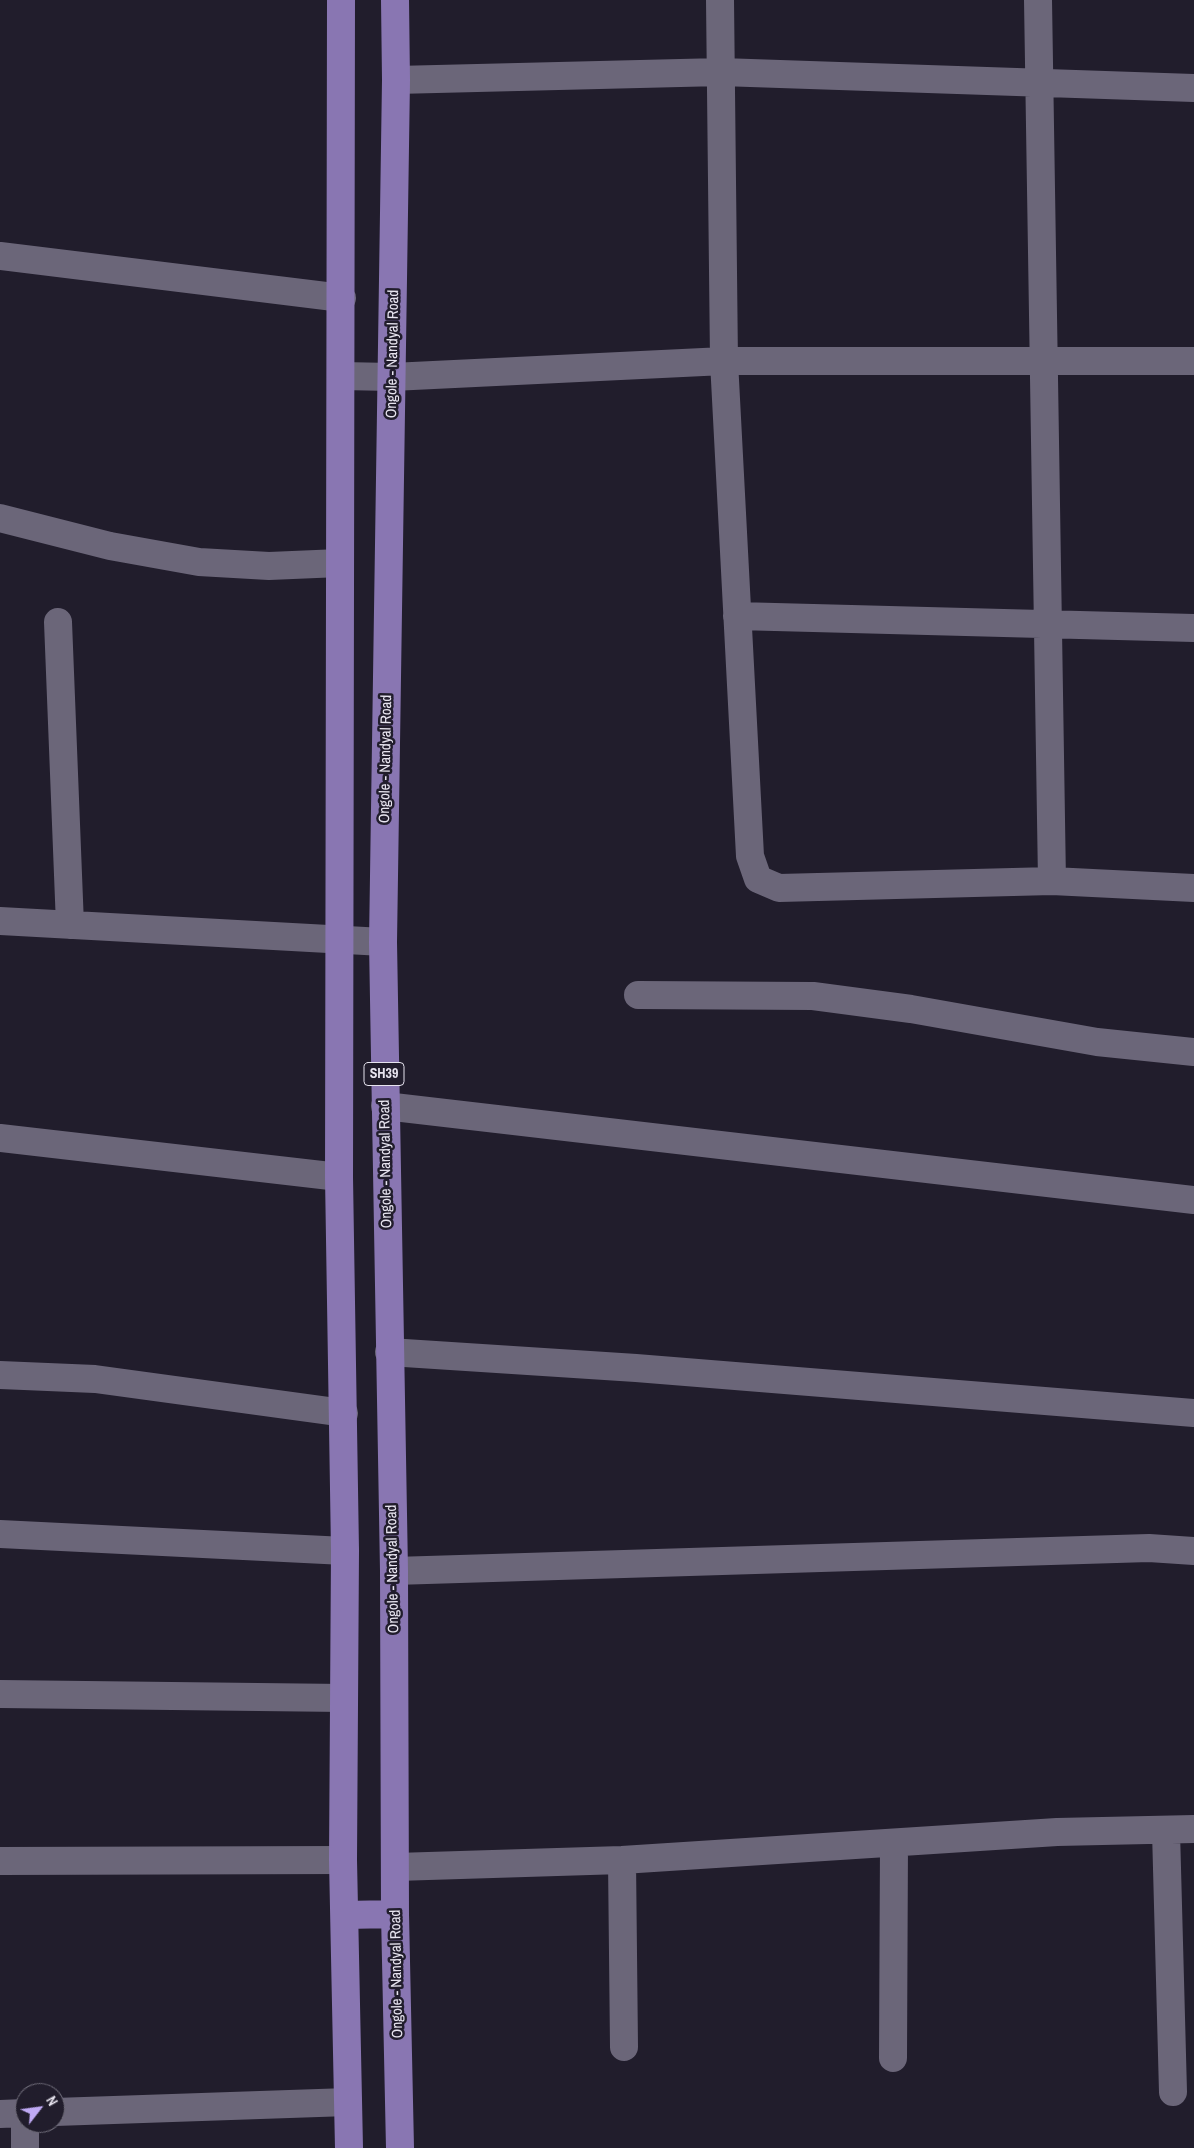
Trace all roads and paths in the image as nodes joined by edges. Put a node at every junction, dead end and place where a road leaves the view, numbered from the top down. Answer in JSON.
{"nodes":[{"id":1,"x":341,"y":0,"type":"edge"},
{"id":2,"x":395,"y":0,"type":"edge"},
{"id":3,"x":720,"y":0,"type":"edge"},
{"id":4,"x":1038,"y":0,"type":"edge"},
{"id":5,"x":722,"y":72,"type":"junction"},
{"id":6,"x":396,"y":80,"type":"junction"},
{"id":7,"x":1040,"y":82,"type":"junction"},
{"id":8,"x":1194,"y":88,"type":"edge"},
{"id":9,"x":0,"y":256,"type":"edge"},
{"id":10,"x":342,"y":298,"type":"junction"},
{"id":11,"x":724,"y":361,"type":"junction"},
{"id":12,"x":1043,"y":361,"type":"junction"},
{"id":13,"x":1194,"y":361,"type":"edge"},
{"id":14,"x":341,"y":376,"type":"junction"},
{"id":15,"x":392,"y":377,"type":"junction"},
{"id":16,"x":0,"y":518,"type":"edge"},
{"id":17,"x":340,"y":563,"type":"junction"},
{"id":18,"x":737,"y":616,"type":"junction"},
{"id":19,"x":58,"y":622,"type":"dead end"},
{"id":20,"x":1047,"y":624,"type":"junction"},
{"id":21,"x":1194,"y":628,"type":"edge"},
{"id":22,"x":1052,"y":881,"type":"junction"},
{"id":23,"x":1194,"y":888,"type":"edge"},
{"id":24,"x":0,"y":921,"type":"edge"},
{"id":25,"x":70,"y":925,"type":"junction"},
{"id":26,"x":340,"y":940,"type":"junction"},
{"id":27,"x":383,"y":942,"type":"junction"},
{"id":28,"x":638,"y":995,"type":"dead end"},
{"id":29,"x":1194,"y":1052,"type":"edge"},
{"id":30,"x":385,"y":1106,"type":"junction"},
{"id":31,"x":0,"y":1138,"type":"edge"},
{"id":32,"x":339,"y":1178,"type":"junction"},
{"id":33,"x":1194,"y":1200,"type":"edge"},
{"id":34,"x":390,"y":1352,"type":"junction"},
{"id":35,"x":0,"y":1375,"type":"edge"},
{"id":36,"x":344,"y":1412,"type":"junction"},
{"id":37,"x":1194,"y":1413,"type":"edge"},
{"id":38,"x":0,"y":1534,"type":"edge"},
{"id":39,"x":345,"y":1551,"type":"junction"},
{"id":40,"x":1194,"y":1551,"type":"edge"},
{"id":41,"x":394,"y":1571,"type":"junction"},
{"id":42,"x":0,"y":1694,"type":"edge"},
{"id":43,"x":344,"y":1698,"type":"junction"},
{"id":44,"x":1194,"y":1829,"type":"edge"},
{"id":45,"x":1166,"y":1831,"type":"junction"},
{"id":46,"x":894,"y":1843,"type":"junction"},
{"id":47,"x":344,"y":1860,"type":"junction"},
{"id":48,"x":622,"y":1860,"type":"junction"},
{"id":49,"x":0,"y":1862,"type":"edge"},
{"id":50,"x":396,"y":1868,"type":"junction"},
{"id":51,"x":396,"y":1914,"type":"junction"},
{"id":52,"x":344,"y":1915,"type":"junction"},
{"id":53,"x":624,"y":2047,"type":"dead end"},
{"id":54,"x":893,"y":2058,"type":"dead end"},
{"id":55,"x":1174,"y":2092,"type":"dead end"},
{"id":56,"x":348,"y":2102,"type":"junction"},
{"id":57,"x":65,"y":2112,"type":"edge"},
{"id":58,"x":15,"y":2113,"type":"edge"},
{"id":59,"x":0,"y":2114,"type":"edge"},
{"id":60,"x":25,"y":2133,"type":"edge"},
{"id":61,"x":25,"y":2148,"type":"edge"},
{"id":62,"x":349,"y":2148,"type":"edge"},
{"id":63,"x":400,"y":2148,"type":"edge"}],
"edges":[{"from":1,"to":10,"type":"main road"},
{"from":2,"to":6,"type":"main road","name":"Ongole - Nandyal Road","number":"SH39"},
{"from":3,"to":5,"type":"street"},
{"from":4,"to":7,"type":"street"},
{"from":5,"to":6,"type":"street"},
{"from":5,"to":7,"type":"street"},
{"from":5,"to":11,"type":"street"},
{"from":6,"to":15,"type":"main road","name":"Ongole - Nandyal Road","number":"SH39"},
{"from":7,"to":8,"type":"street"},
{"from":7,"to":12,"type":"street"},
{"from":9,"to":10,"type":"street"},
{"from":10,"to":14,"type":"main road"},
{"from":11,"to":12,"type":"street"},
{"from":11,"to":15,"type":"street"},
{"from":11,"to":18,"type":"street"},
{"from":12,"to":13,"type":"street"},
{"from":12,"to":20,"type":"street"},
{"from":14,"to":15,"type":"street"},
{"from":14,"to":17,"type":"main road"},
{"from":15,"to":27,"type":"main road","name":"Ongole - Nandyal Road","number":"SH39"},
{"from":16,"to":17,"type":"street"},
{"from":17,"to":26,"type":"main road"},
{"from":18,"to":20,"type":"street"},
{"from":18,"to":22,"type":"street"},
{"from":19,"to":25,"type":"street"},
{"from":20,"to":21,"type":"street"},
{"from":20,"to":22,"type":"street"},
{"from":22,"to":23,"type":"street"},
{"from":24,"to":25,"type":"street"},
{"from":25,"to":26,"type":"street"},
{"from":26,"to":27,"type":"street"},
{"from":26,"to":32,"type":"main road"},
{"from":27,"to":30,"type":"main road","name":"Ongole - Nandyal Road","number":"SH39"},
{"from":28,"to":29,"type":"street"},
{"from":30,"to":33,"type":"street"},
{"from":30,"to":34,"type":"main road","name":"Ongole - Nandyal Road","number":"SH39"},
{"from":31,"to":32,"type":"street"},
{"from":32,"to":36,"type":"main road"},
{"from":34,"to":37,"type":"street"},
{"from":34,"to":41,"type":"main road","name":"Ongole - Nandyal Road","number":"SH39"},
{"from":35,"to":36,"type":"street"},
{"from":36,"to":39,"type":"main road"},
{"from":38,"to":39,"type":"street"},
{"from":39,"to":43,"type":"main road"},
{"from":40,"to":41,"type":"street"},
{"from":41,"to":50,"type":"main road","name":"Ongole - Nandyal Road","number":"SH39"},
{"from":42,"to":43,"type":"street"},
{"from":43,"to":47,"type":"main road"},
{"from":44,"to":45,"type":"street"},
{"from":45,"to":46,"type":"street"},
{"from":45,"to":55,"type":"street"},
{"from":46,"to":48,"type":"street"},
{"from":46,"to":54,"type":"street"},
{"from":47,"to":49,"type":"street"},
{"from":47,"to":52,"type":"main road"},
{"from":48,"to":50,"type":"street"},
{"from":48,"to":53,"type":"street"},
{"from":50,"to":51,"type":"main road","name":"Ongole - Nandyal Road","number":"SH39"},
{"from":51,"to":52,"type":"main road"},
{"from":51,"to":63,"type":"main road","name":"Ongole - Nandyal Road","number":"SH39"},
{"from":52,"to":56,"type":"main road"},
{"from":56,"to":57,"type":"street"},
{"from":56,"to":62,"type":"main road"},
{"from":58,"to":59,"type":"street"},
{"from":60,"to":61,"type":"street"}]}
